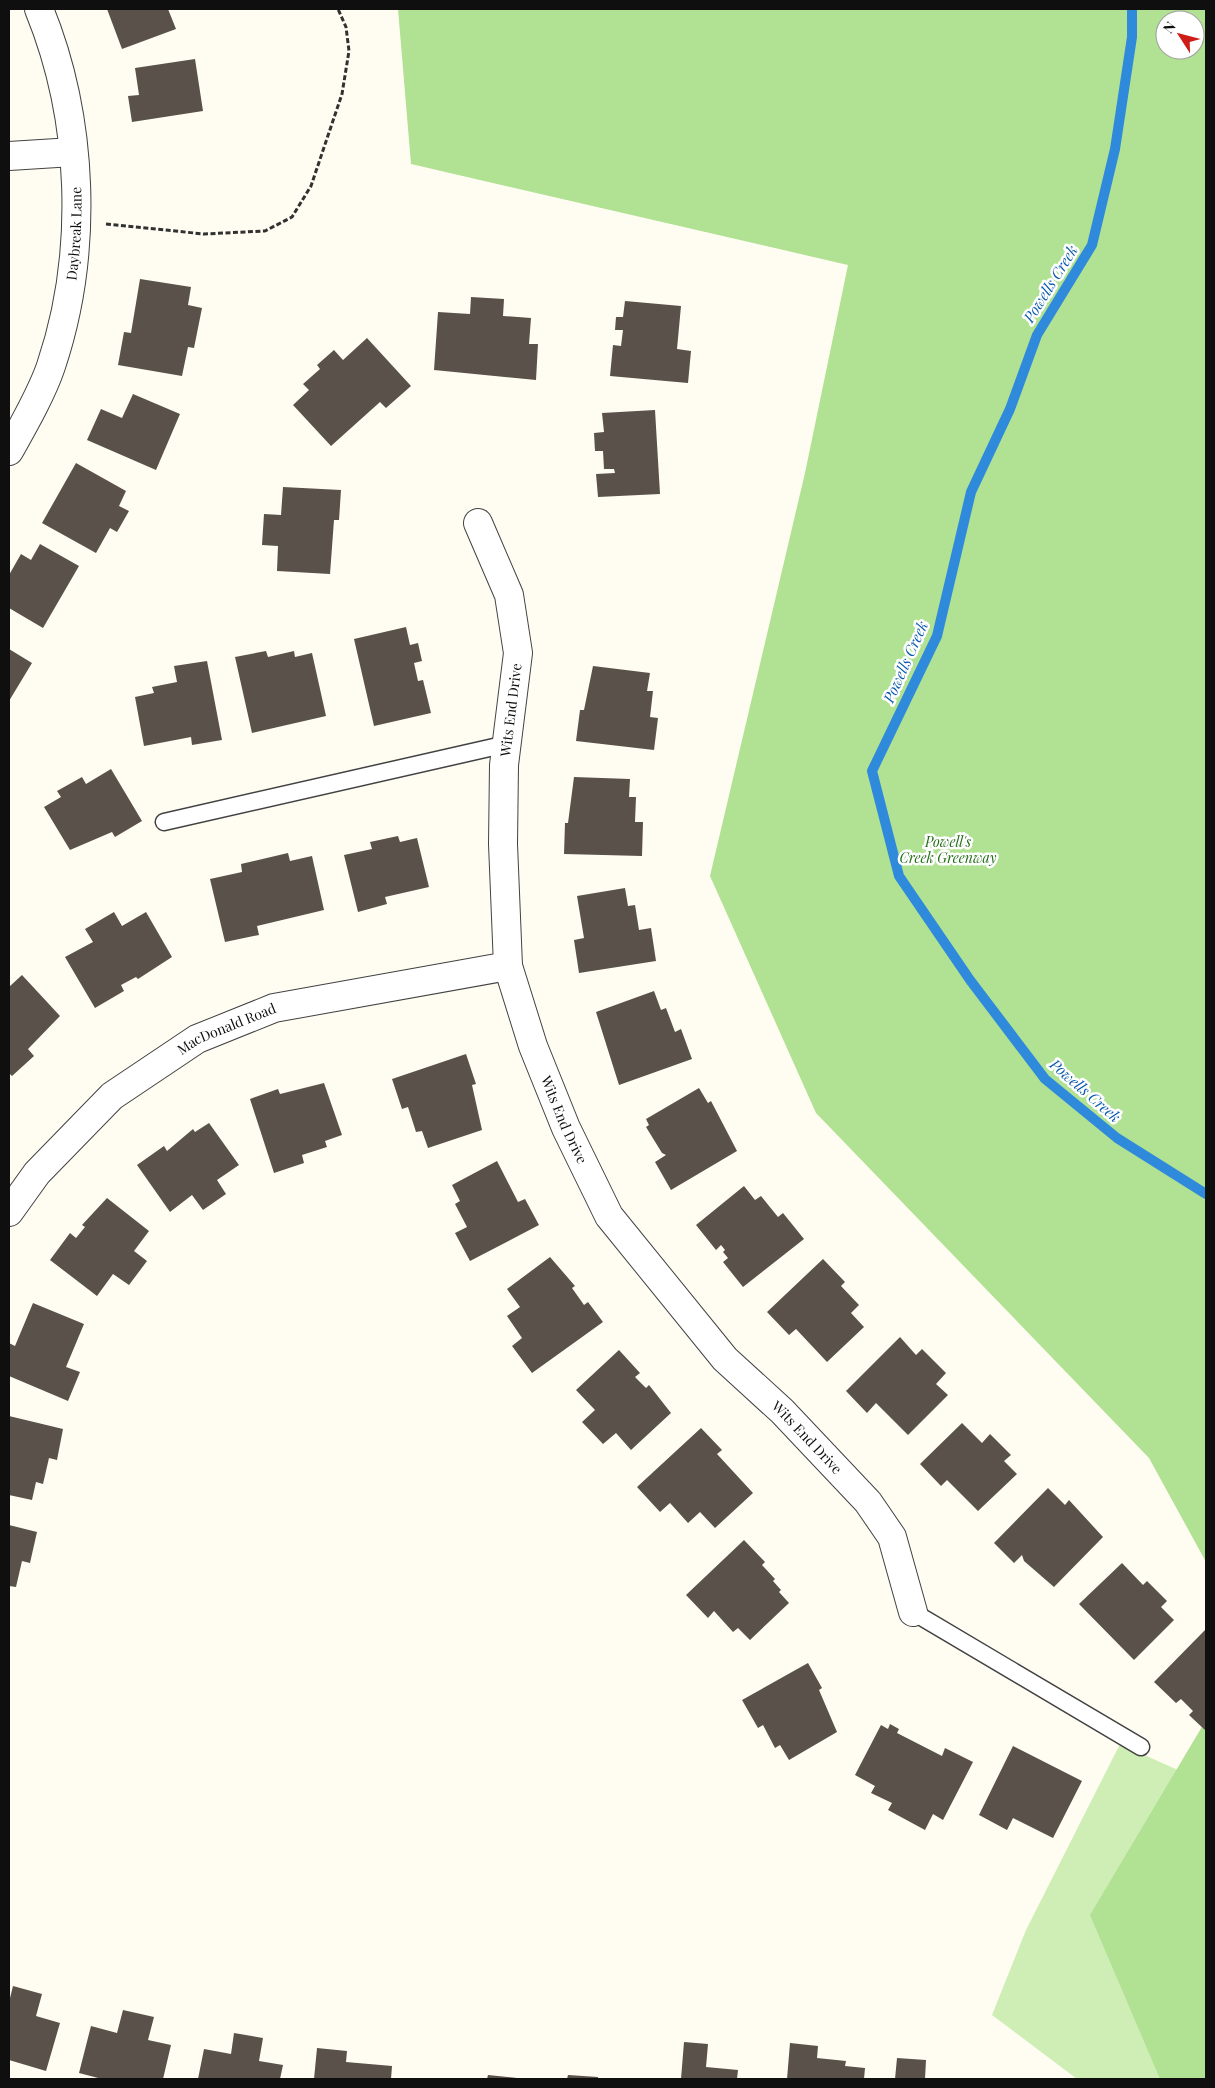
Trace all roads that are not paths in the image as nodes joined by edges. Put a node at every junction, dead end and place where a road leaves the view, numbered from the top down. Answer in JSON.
{"nodes":[{"id":1,"x":39,"y":9,"type":"edge"},
{"id":2,"x":73,"y":152,"type":"junction"},
{"id":3,"x":9,"y":156,"type":"edge"},
{"id":4,"x":9,"y":451,"type":"edge"},
{"id":5,"x":478,"y":523,"type":"dead end"},
{"id":6,"x":507,"y":744,"type":"junction"},
{"id":7,"x":164,"y":822,"type":"dead end"},
{"id":8,"x":508,"y":966,"type":"junction"},
{"id":9,"x":9,"y":1212,"type":"edge"},
{"id":10,"x":913,"y":1612,"type":"joint"},
{"id":11,"x":1141,"y":1747,"type":"dead end"}],
"edges":[{"from":1,"to":2,"type":"street","name":"Daybreak Lane"},
{"from":2,"to":3,"type":"street"},
{"from":2,"to":4,"type":"street","name":"Daybreak Lane"},
{"from":5,"to":6,"type":"street","name":"Wits End Drive"},
{"from":6,"to":7,"type":"lane"},
{"from":6,"to":8,"type":"street","name":"Wits End Drive"},
{"from":8,"to":9,"type":"street","name":"MacDonald Road"},
{"from":8,"to":10,"type":"street","name":"Wits End Drive"},
{"from":10,"to":11,"type":"lane"}]}
